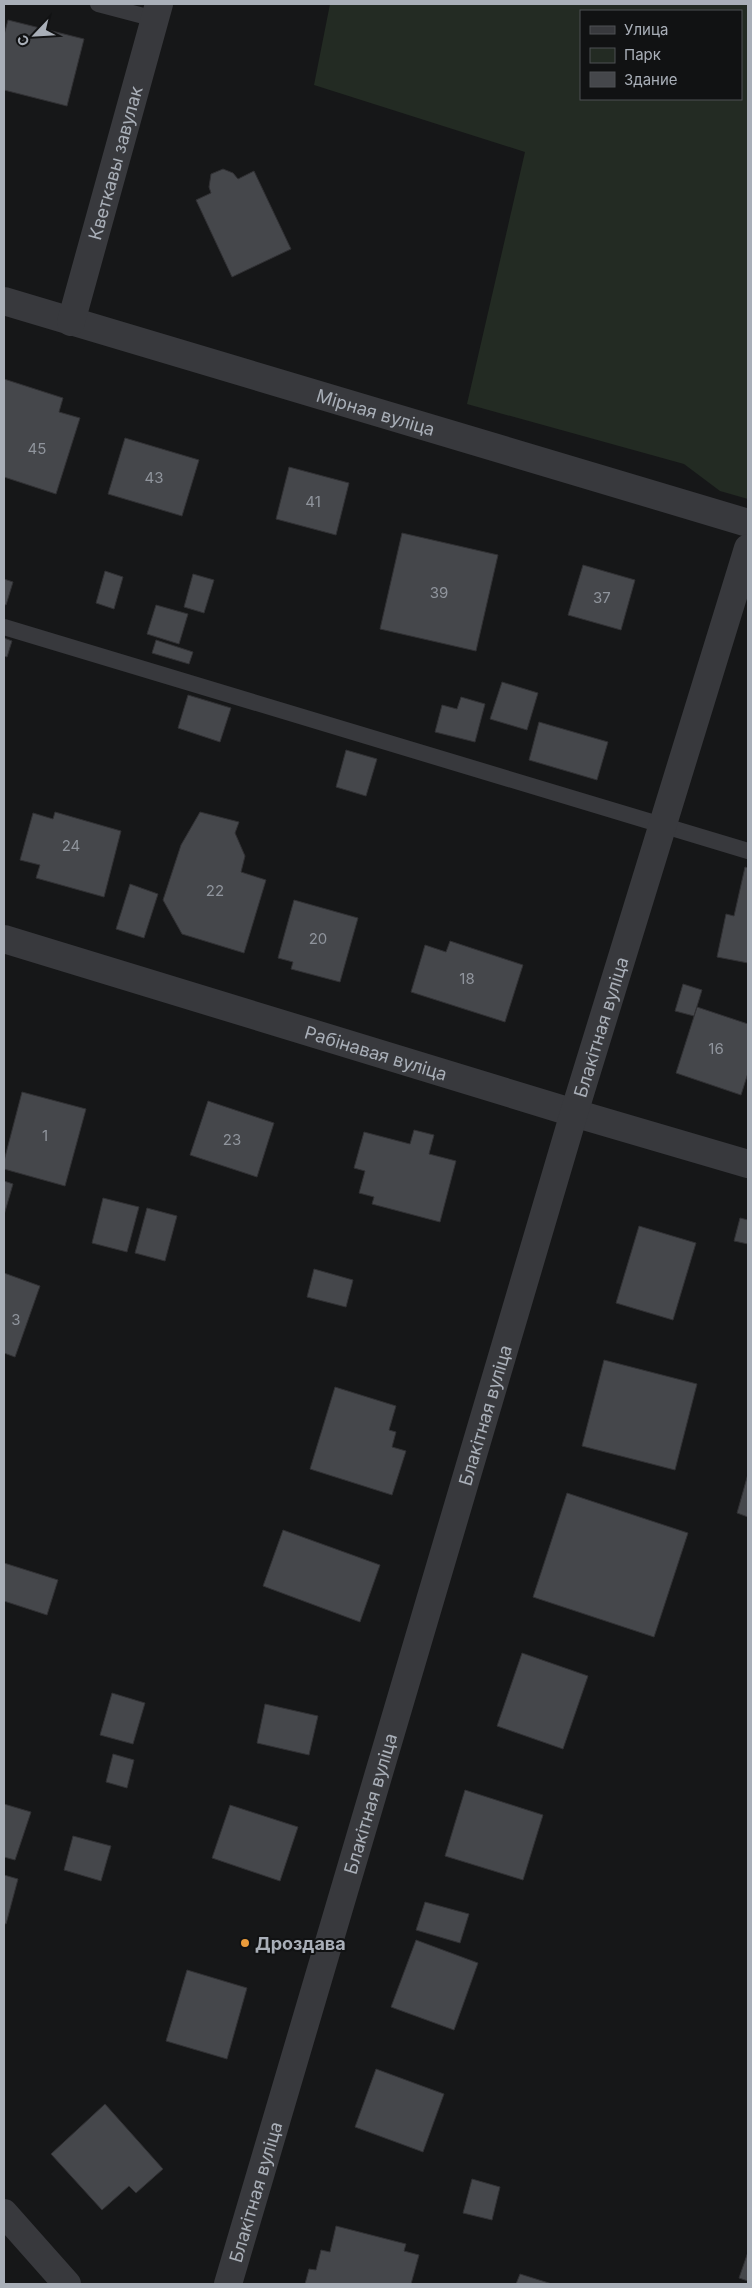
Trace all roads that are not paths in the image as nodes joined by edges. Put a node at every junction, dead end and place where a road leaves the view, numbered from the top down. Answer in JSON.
{"nodes":[{"id":1,"x":98,"y":4,"type":"edge"},
{"id":2,"x":157,"y":11,"type":"edge"},
{"id":3,"x":4,"y":301,"type":"edge"},
{"id":4,"x":71,"y":322,"type":"junction"},
{"id":5,"x":748,"y":522,"type":"edge"},
{"id":6,"x":748,"y":548,"type":"edge"},
{"id":7,"x":4,"y":627,"type":"edge"},
{"id":8,"x":663,"y":826,"type":"junction"},
{"id":9,"x":748,"y":851,"type":"edge"},
{"id":10,"x":4,"y":939,"type":"edge"},
{"id":11,"x":574,"y":1113,"type":"junction"},
{"id":12,"x":748,"y":1164,"type":"edge"},
{"id":13,"x":4,"y":2213,"type":"edge"},
{"id":14,"x":67,"y":2284,"type":"edge"},
{"id":15,"x":228,"y":2284,"type":"edge"}],
"edges":[{"from":1,"to":2,"type":"lane"},
{"from":2,"to":4,"type":"street","name":"Кветкавы завулак"},
{"from":3,"to":4,"type":"street","name":"Мірная вуліца"},
{"from":4,"to":5,"type":"street","name":"Мірная вуліца"},
{"from":6,"to":8,"type":"street","name":"Блакітная вуліца"},
{"from":7,"to":8,"type":"lane"},
{"from":8,"to":9,"type":"lane"},
{"from":8,"to":11,"type":"street","name":"Блакітная вуліца"},
{"from":10,"to":11,"type":"street","name":"Рабінавая вуліца"},
{"from":11,"to":12,"type":"street","name":"Рабінавая вуліца"},
{"from":11,"to":15,"type":"street","name":"Блакітная вуліца"},
{"from":13,"to":14,"type":"street"}]}
